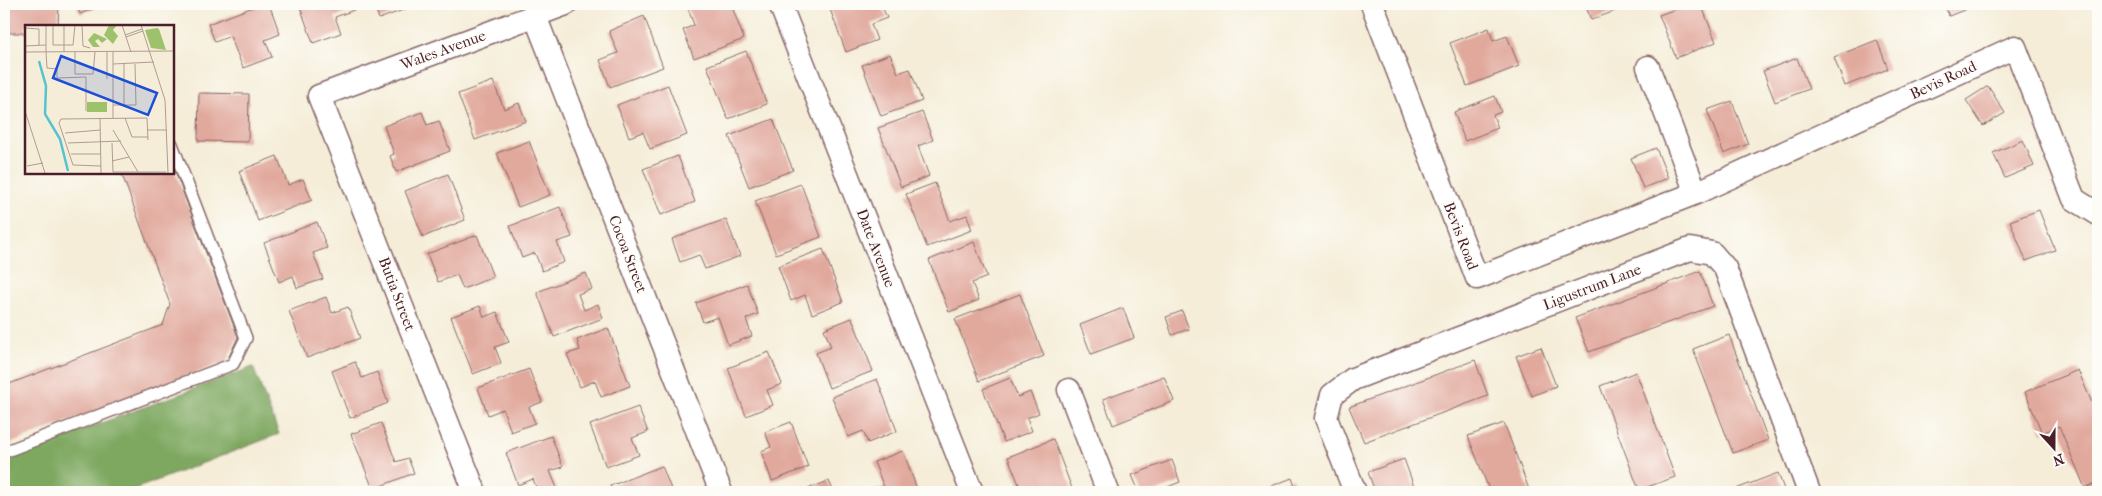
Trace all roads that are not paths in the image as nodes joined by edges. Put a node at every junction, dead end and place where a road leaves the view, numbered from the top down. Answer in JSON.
{"nodes":[{"id":1,"x":566,"y":4,"type":"edge"},
{"id":2,"x":780,"y":4,"type":"edge"},
{"id":3,"x":1372,"y":4,"type":"edge"},
{"id":4,"x":535,"y":16,"type":"junction"},
{"id":5,"x":1648,"y":67,"type":"dead end"},
{"id":6,"x":319,"y":96,"type":"joint"},
{"id":7,"x":174,"y":149,"type":"edge"},
{"id":8,"x":1696,"y":193,"type":"junction"},
{"id":9,"x":2098,"y":214,"type":"edge"},
{"id":10,"x":1069,"y":390,"type":"dead end"},
{"id":11,"x":4,"y":452,"type":"edge"},
{"id":12,"x":474,"y":492,"type":"edge"},
{"id":13,"x":722,"y":492,"type":"edge"},
{"id":14,"x":972,"y":492,"type":"edge"},
{"id":15,"x":1108,"y":492,"type":"edge"},
{"id":16,"x":1355,"y":492,"type":"edge"},
{"id":17,"x":1809,"y":492,"type":"edge"}],
"edges":[{"from":1,"to":4,"type":"street","name":"Wales Avenue"},
{"from":2,"to":14,"type":"street","name":"Date Avenue"},
{"from":3,"to":8,"type":"street","name":"Bevis Road"},
{"from":4,"to":6,"type":"street","name":"Wales Avenue"},
{"from":4,"to":13,"type":"street","name":"Cocoa Street"},
{"from":5,"to":8,"type":"street"},
{"from":6,"to":12,"type":"street","name":"Butia Street"},
{"from":7,"to":11,"type":"lane"},
{"from":8,"to":9,"type":"street","name":"Bevis Road"},
{"from":10,"to":15,"type":"street"},
{"from":16,"to":17,"type":"street","name":"Ligustrum Lane"}]}
